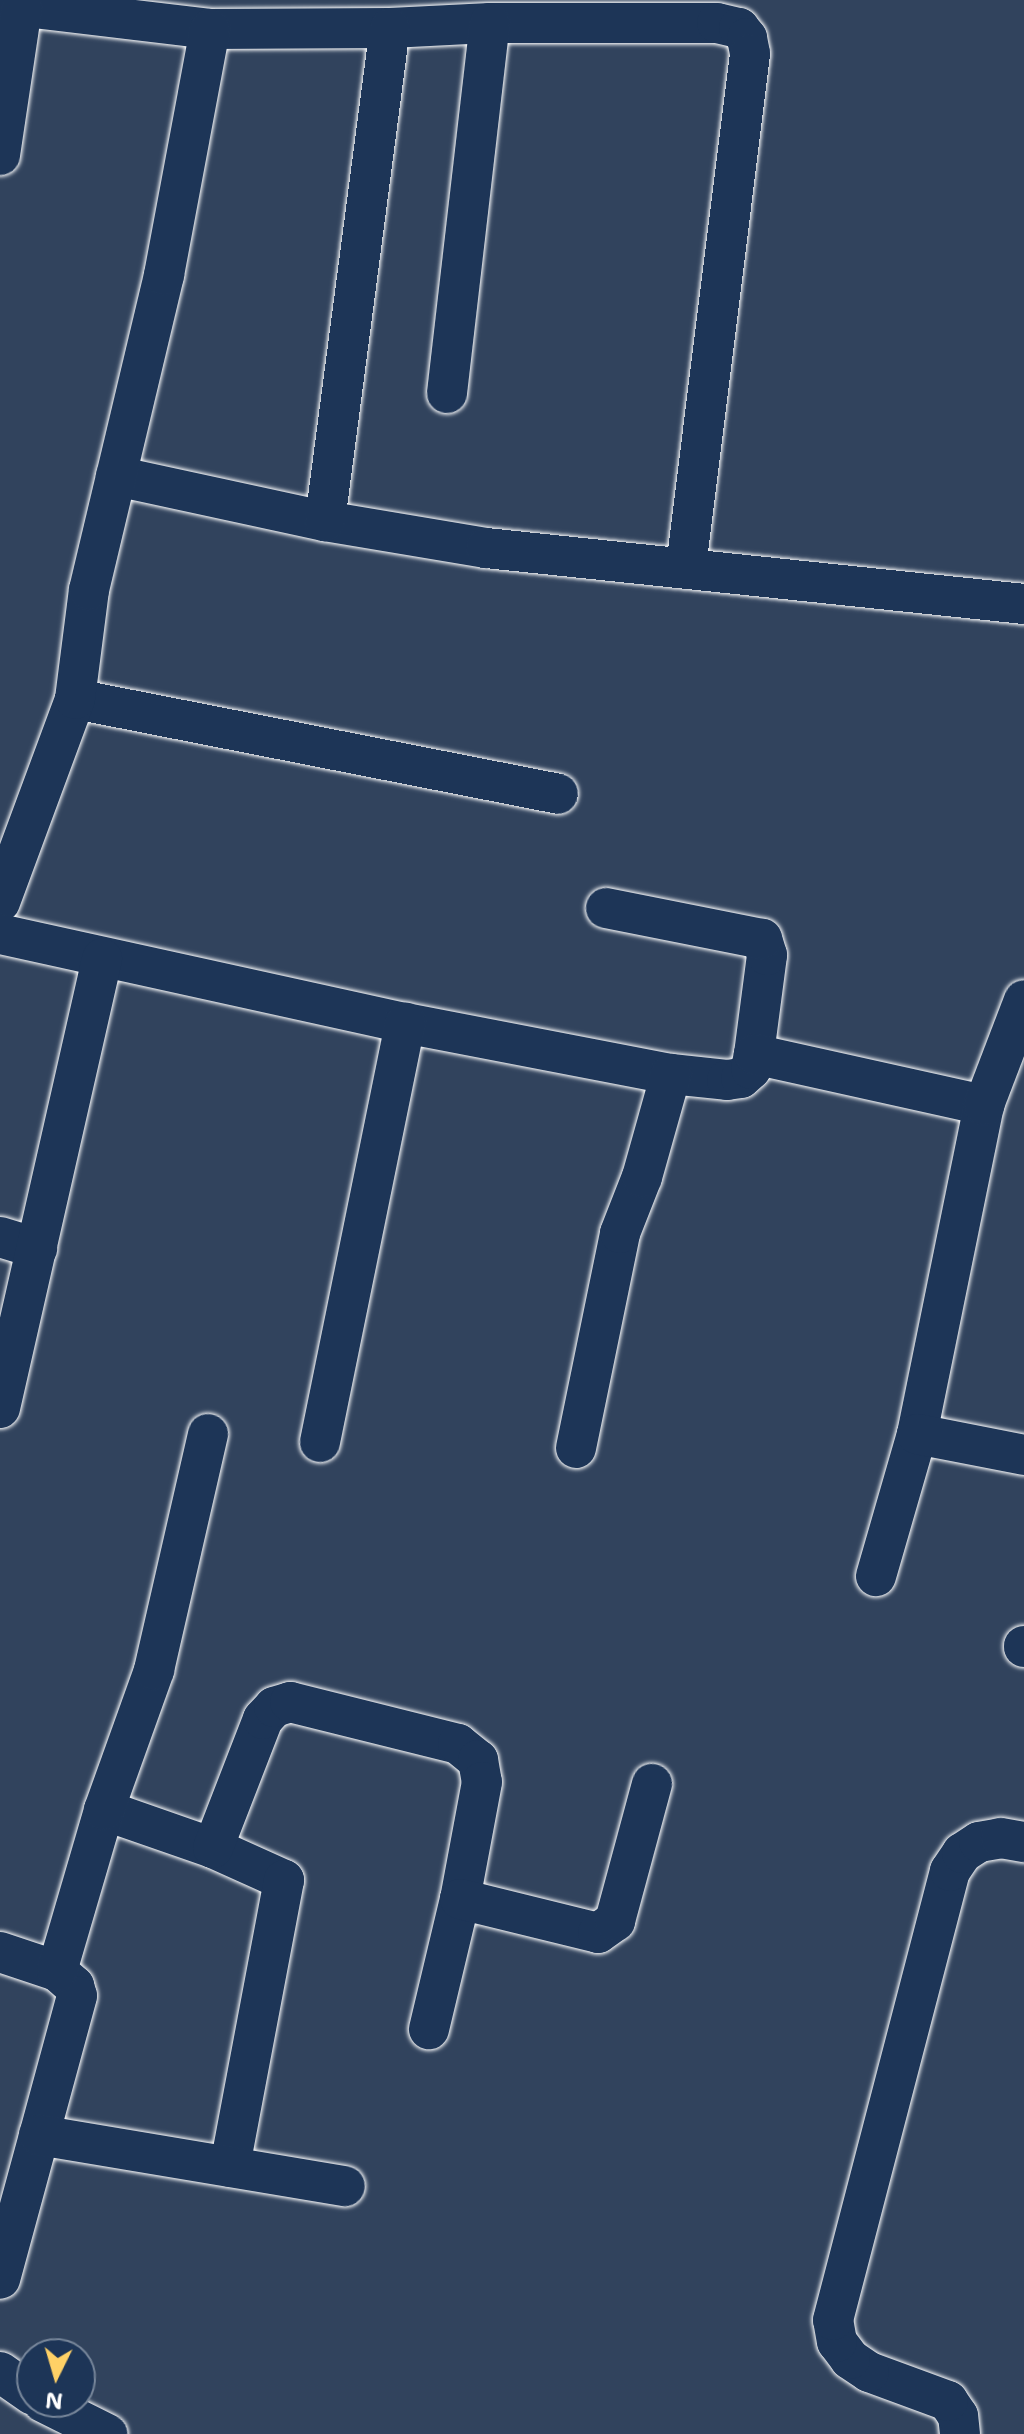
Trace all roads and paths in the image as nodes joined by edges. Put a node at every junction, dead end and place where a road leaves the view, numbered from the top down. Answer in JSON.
{"nodes":[{"id":1,"x":11,"y":6,"type":"edge"},
{"id":2,"x":80,"y":7,"type":"edge"},
{"id":3,"x":404,"y":18,"type":"edge"},
{"id":4,"x":490,"y":23,"type":"junction"},
{"id":5,"x":210,"y":29,"type":"junction"},
{"id":6,"x":0,"y":155,"type":"edge"},
{"id":7,"x":447,"y":393,"type":"dead end"},
{"id":8,"x":116,"y":476,"type":"junction"},
{"id":9,"x":325,"y":521,"type":"junction"},
{"id":10,"x":686,"y":567,"type":"junction"},
{"id":11,"x":1024,"y":604,"type":"edge"},
{"id":12,"x":75,"y":699,"type":"junction"},
{"id":13,"x":558,"y":794,"type":"dead end"},
{"id":14,"x":0,"y":902,"type":"edge"},
{"id":15,"x":606,"y":908,"type":"dead end"},
{"id":16,"x":0,"y":934,"type":"edge"},
{"id":17,"x":102,"y":958,"type":"junction"},
{"id":18,"x":1024,"y":1000,"type":"edge"},
{"id":19,"x":405,"y":1023,"type":"junction"},
{"id":20,"x":754,"y":1054,"type":"junction"},
{"id":21,"x":671,"y":1074,"type":"junction"},
{"id":22,"x":984,"y":1105,"type":"junction"},
{"id":23,"x":18,"y":1242,"type":"edge"},
{"id":24,"x":0,"y":1408,"type":"edge"},
{"id":25,"x":208,"y":1434,"type":"dead end"},
{"id":26,"x":917,"y":1434,"type":"junction"},
{"id":27,"x":320,"y":1442,"type":"dead end"},
{"id":28,"x":576,"y":1448,"type":"dead end"},
{"id":29,"x":1024,"y":1455,"type":"edge"},
{"id":30,"x":876,"y":1576,"type":"dead end"},
{"id":31,"x":652,"y":1784,"type":"dead end"},
{"id":32,"x":104,"y":1810,"type":"junction"},
{"id":33,"x":1024,"y":1842,"type":"edge"},
{"id":34,"x":213,"y":1848,"type":"junction"},
{"id":35,"x":460,"y":1899,"type":"junction"},
{"id":36,"x":0,"y":1952,"type":"edge"},
{"id":37,"x":57,"y":1971,"type":"junction"},
{"id":38,"x":429,"y":2029,"type":"dead end"},
{"id":39,"x":39,"y":2135,"type":"junction"},
{"id":40,"x":230,"y":2167,"type":"junction"},
{"id":41,"x":345,"y":2186,"type":"dead end"},
{"id":42,"x":0,"y":2279,"type":"edge"},
{"id":43,"x":75,"y":2418,"type":"edge"},
{"id":44,"x":107,"y":2434,"type":"edge"},
{"id":45,"x":960,"y":2434,"type":"edge"}],
"edges":[{"from":1,"to":2,"type":"street"},
{"from":1,"to":6,"type":"street"},
{"from":2,"to":5,"type":"street"},
{"from":3,"to":4,"type":"street"},
{"from":3,"to":5,"type":"street"},
{"from":3,"to":9,"type":"street"},
{"from":4,"to":7,"type":"street"},
{"from":4,"to":10,"type":"street"},
{"from":5,"to":8,"type":"street"},
{"from":8,"to":9,"type":"street"},
{"from":8,"to":12,"type":"street"},
{"from":9,"to":10,"type":"street"},
{"from":10,"to":11,"type":"street"},
{"from":12,"to":13,"type":"street"},
{"from":12,"to":14,"type":"street"},
{"from":15,"to":20,"type":"street"},
{"from":16,"to":17,"type":"street"},
{"from":17,"to":19,"type":"street"},
{"from":17,"to":23,"type":"street"},
{"from":18,"to":22,"type":"street"},
{"from":19,"to":21,"type":"street"},
{"from":19,"to":27,"type":"street"},
{"from":20,"to":21,"type":"street"},
{"from":20,"to":22,"type":"street"},
{"from":21,"to":28,"type":"street"},
{"from":22,"to":26,"type":"street"},
{"from":23,"to":24,"type":"street"},
{"from":25,"to":32,"type":"street"},
{"from":26,"to":29,"type":"street"},
{"from":26,"to":30,"type":"street"},
{"from":31,"to":35,"type":"street"},
{"from":32,"to":34,"type":"street"},
{"from":32,"to":37,"type":"street"},
{"from":33,"to":45,"type":"street"},
{"from":34,"to":35,"type":"street"},
{"from":34,"to":40,"type":"street"},
{"from":35,"to":38,"type":"street"},
{"from":36,"to":37,"type":"street"},
{"from":37,"to":39,"type":"street"},
{"from":39,"to":40,"type":"street"},
{"from":39,"to":42,"type":"street"},
{"from":40,"to":41,"type":"street"},
{"from":43,"to":44,"type":"street"}]}
